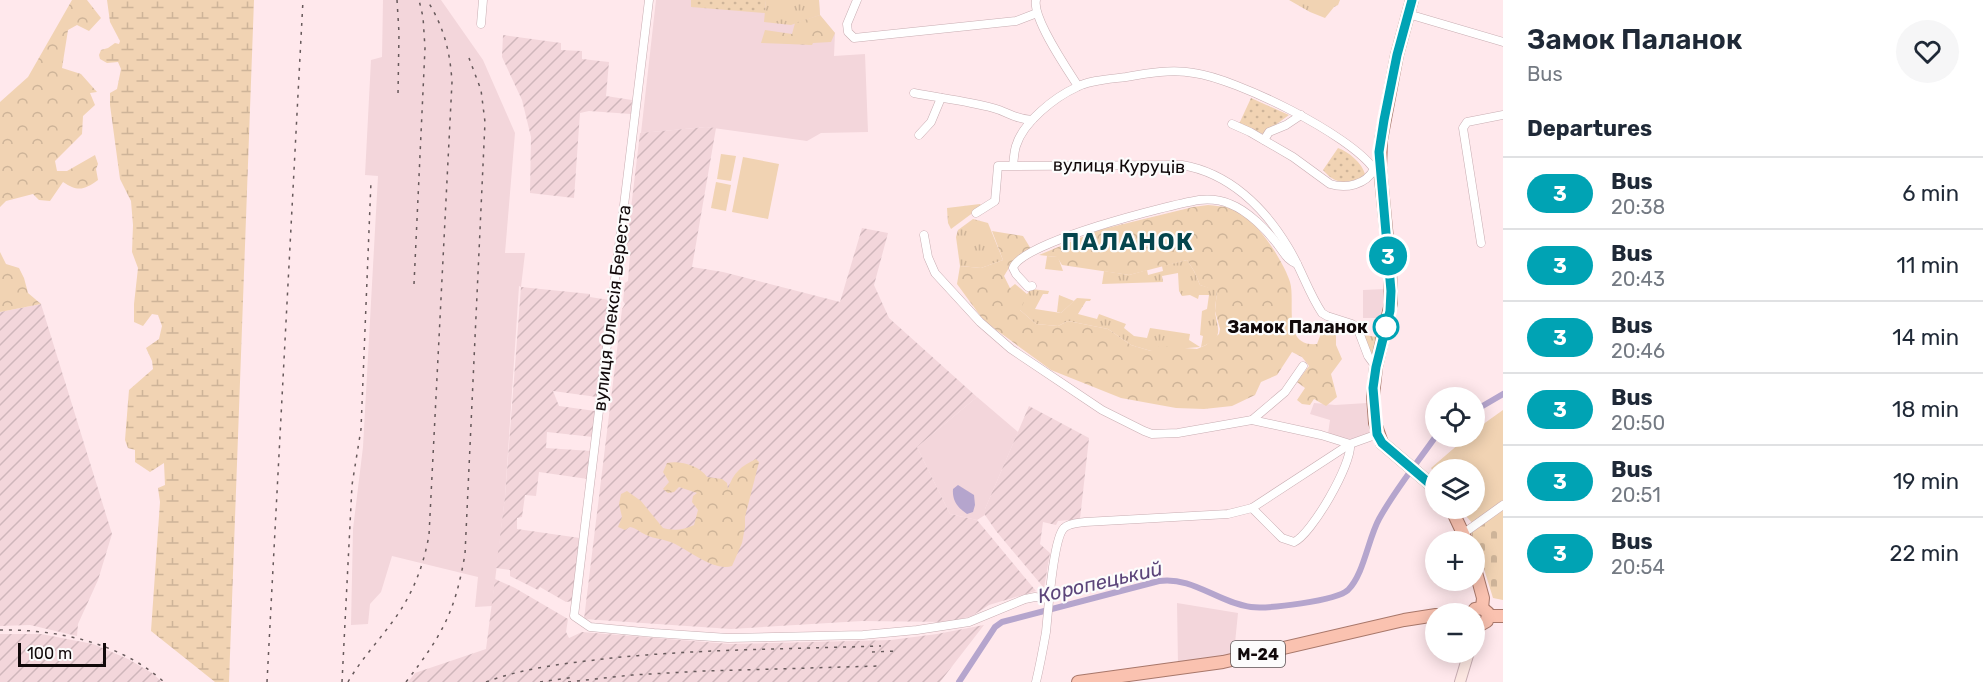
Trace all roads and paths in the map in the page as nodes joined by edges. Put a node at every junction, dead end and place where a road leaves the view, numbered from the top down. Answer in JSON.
{"nodes":[{"id":1,"x":483,"y":0,"type":"edge"},
{"id":2,"x":649,"y":0,"type":"edge"},
{"id":3,"x":857,"y":0,"type":"edge"},
{"id":4,"x":1036,"y":0,"type":"edge"},
{"id":5,"x":1412,"y":0,"type":"edge"},
{"id":6,"x":1037,"y":13,"type":"junction"},
{"id":7,"x":1408,"y":14,"type":"junction"},
{"id":8,"x":481,"y":24,"type":"dead end"},
{"id":9,"x":1503,"y":42,"type":"edge"},
{"id":10,"x":1078,"y":86,"type":"junction"},
{"id":11,"x":914,"y":93,"type":"dead end"},
{"id":12,"x":941,"y":98,"type":"junction"},
{"id":13,"x":1301,"y":115,"type":"junction"},
{"id":14,"x":1503,"y":116,"type":"edge"},
{"id":15,"x":1032,"y":120,"type":"junction"},
{"id":16,"x":1232,"y":124,"type":"dead end"},
{"id":17,"x":919,"y":135,"type":"dead end"},
{"id":18,"x":1264,"y":140,"type":"junction"},
{"id":19,"x":1013,"y":165,"type":"junction"},
{"id":20,"x":1377,"y":168,"type":"junction"},
{"id":21,"x":976,"y":213,"type":"dead end"},
{"id":22,"x":924,"y":235,"type":"dead end"},
{"id":23,"x":1481,"y":243,"type":"dead end"},
{"id":24,"x":1297,"y":264,"type":"junction"},
{"id":25,"x":1032,"y":286,"type":"dead end"},
{"id":26,"x":1303,"y":366,"type":"dead end"},
{"id":27,"x":1376,"y":367,"type":"junction"},
{"id":28,"x":1252,"y":420,"type":"junction"},
{"id":29,"x":1377,"y":434,"type":"junction"},
{"id":30,"x":1350,"y":444,"type":"junction"},
{"id":31,"x":1425,"y":479,"type":"edge"},
{"id":32,"x":1503,"y":505,"type":"edge"},
{"id":33,"x":1252,"y":508,"type":"junction"},
{"id":34,"x":1472,"y":531,"type":"edge"},
{"id":35,"x":1048,"y":601,"type":"junction"},
{"id":36,"x":1503,"y":616,"type":"edge"},
{"id":37,"x":1425,"y":617,"type":"edge"},
{"id":38,"x":1485,"y":619,"type":"edge"},
{"id":39,"x":1466,"y":663,"type":"edge"},
{"id":40,"x":1036,"y":682,"type":"edge"},
{"id":41,"x":1078,"y":682,"type":"edge"},
{"id":42,"x":1460,"y":682,"type":"edge"}],
"edges":[{"from":1,"to":8,"type":"street"},
{"from":2,"to":35,"type":"street","name":"вулиця Олексія Береста"},
{"from":3,"to":6,"type":"street"},
{"from":4,"to":6,"type":"street"},
{"from":5,"to":7,"type":"highway"},
{"from":6,"to":10,"type":"street"},
{"from":7,"to":9,"type":"street"},
{"from":7,"to":20,"type":"highway"},
{"from":10,"to":13,"type":"street"},
{"from":10,"to":15,"type":"street"},
{"from":11,"to":12,"type":"street"},
{"from":12,"to":15,"type":"street"},
{"from":12,"to":17,"type":"street"},
{"from":13,"to":18,"type":"street"},
{"from":13,"to":20,"type":"street"},
{"from":14,"to":23,"type":"street"},
{"from":15,"to":19,"type":"street"},
{"from":16,"to":18,"type":"street"},
{"from":18,"to":20,"type":"street"},
{"from":19,"to":21,"type":"street"},
{"from":19,"to":24,"type":"street","name":"вулиця Куруців"},
{"from":20,"to":27,"type":"highway"},
{"from":22,"to":28,"type":"street"},
{"from":24,"to":25,"type":"street"},
{"from":24,"to":27,"type":"street","name":"вулиця Куруців"},
{"from":26,"to":28,"type":"street"},
{"from":27,"to":29,"type":"highway"},
{"from":28,"to":30,"type":"street"},
{"from":29,"to":30,"type":"street"},
{"from":29,"to":31,"type":"highway"},
{"from":30,"to":33,"type":"street"},
{"from":30,"to":33,"type":"street"},
{"from":32,"to":34,"type":"street"},
{"from":33,"to":35,"type":"street"},
{"from":35,"to":40,"type":"street"},
{"from":36,"to":38,"type":"highway"},
{"from":37,"to":41,"type":"highway","number":"М-24"},
{"from":39,"to":42,"type":"main road"}]}
